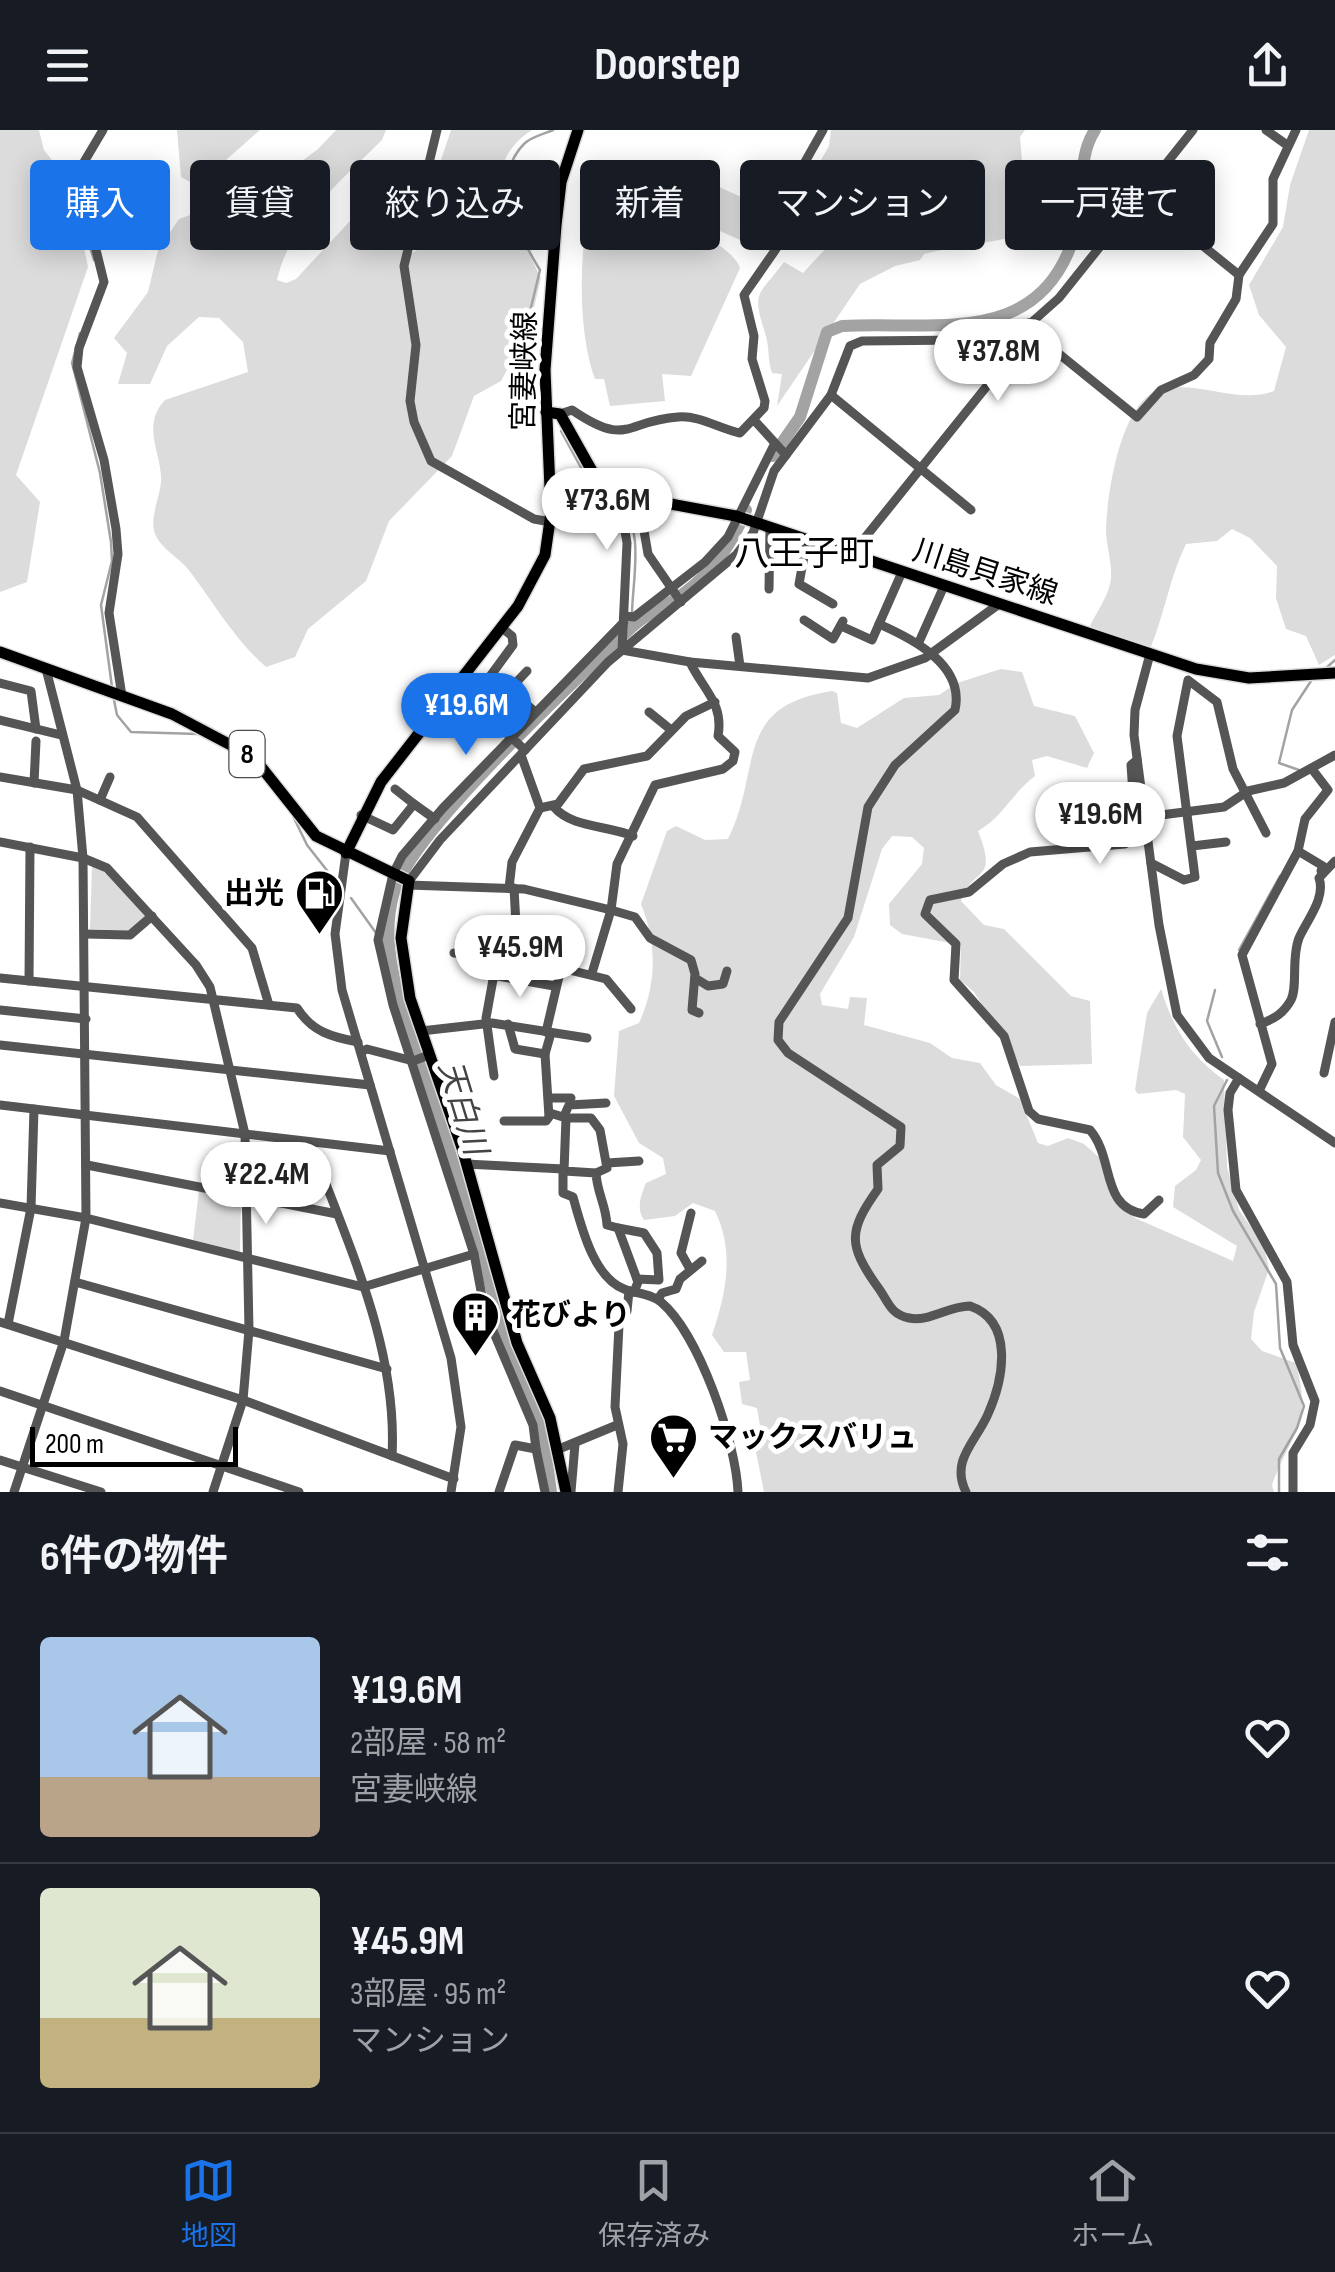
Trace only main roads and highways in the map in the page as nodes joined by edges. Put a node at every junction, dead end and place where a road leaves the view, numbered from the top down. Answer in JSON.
{"nodes":[{"id":1,"x":578,"y":130,"type":"edge"},
{"id":2,"x":546,"y":412,"type":"junction"},
{"id":3,"x":0,"y":652,"type":"edge"},
{"id":4,"x":1334,"y":673,"type":"edge"},
{"id":5,"x":346,"y":854,"type":"junction"},
{"id":6,"x":568,"y":1492,"type":"edge"}],
"edges":[{"from":1,"to":2,"type":"main road","name":"宮妻峡線"},
{"from":2,"to":4,"type":"main road","name":"川島貝家線"},
{"from":2,"to":5,"type":"main road","name":"宮妻峡線"},
{"from":3,"to":5,"type":"main road","number":"8"},
{"from":5,"to":6,"type":"main road","number":"8"}]}
